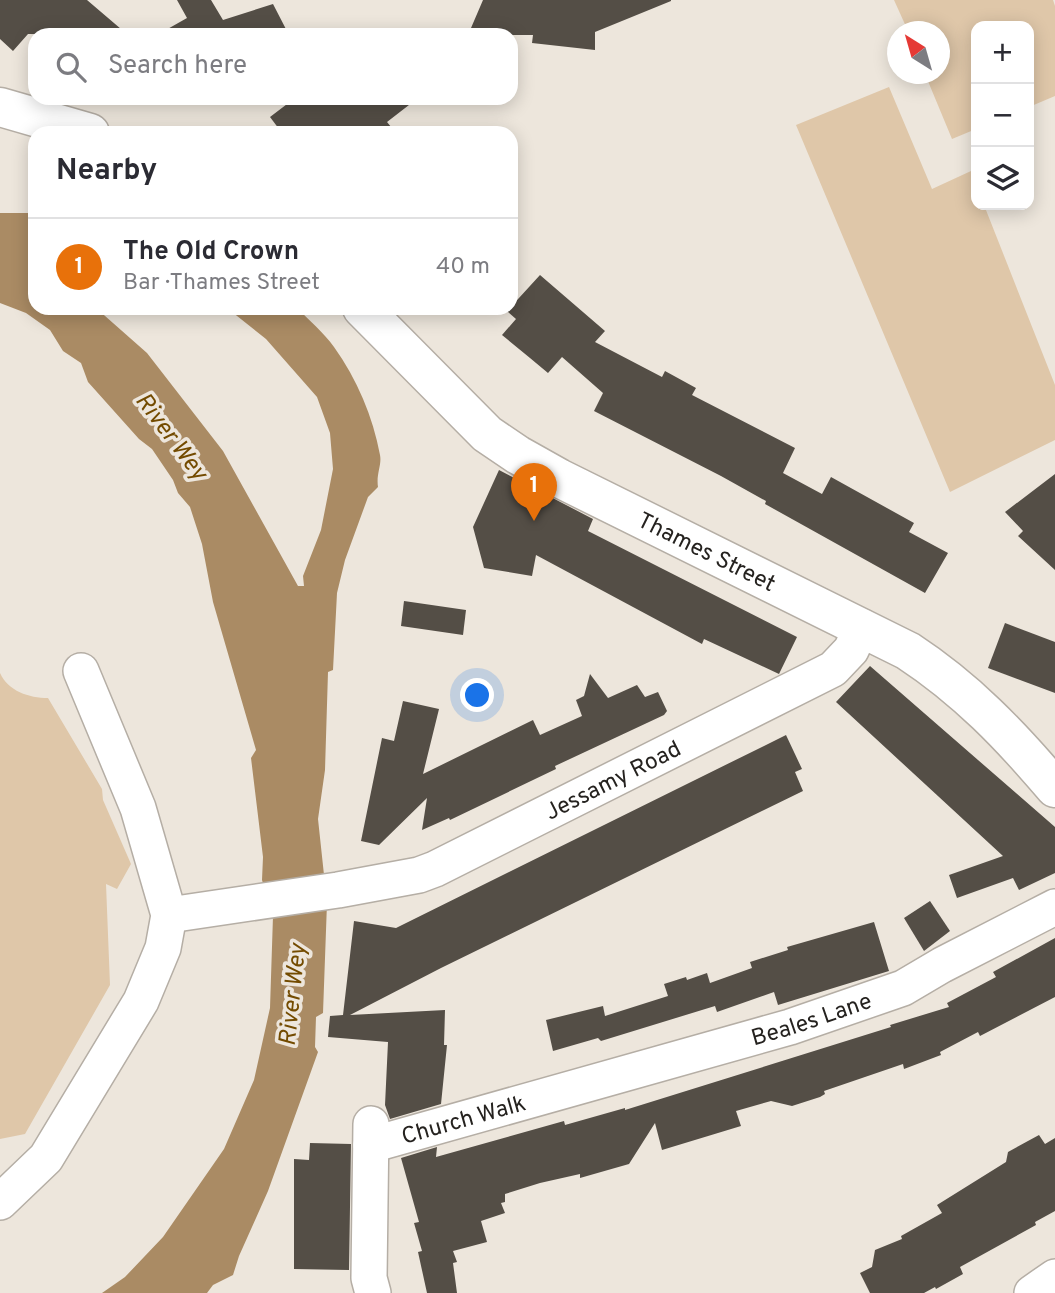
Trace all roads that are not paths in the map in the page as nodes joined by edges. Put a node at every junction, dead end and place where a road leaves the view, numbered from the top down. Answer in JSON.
{"nodes":[{"id":1,"x":0,"y":107,"type":"edge"},
{"id":2,"x":66,"y":126,"type":"edge"},
{"id":3,"x":369,"y":315,"type":"edge"},
{"id":4,"x":862,"y":628,"type":"junction"},
{"id":5,"x":81,"y":671,"type":"dead end"},
{"id":6,"x":1055,"y":788,"type":"edge"},
{"id":7,"x":1055,"y":907,"type":"edge"},
{"id":8,"x":169,"y":915,"type":"junction"},
{"id":9,"x":555,"y":1092,"type":"joint"},
{"id":10,"x":0,"y":1202,"type":"edge"},
{"id":11,"x":1055,"y":1277,"type":"edge"},
{"id":12,"x":373,"y":1293,"type":"edge"},
{"id":13,"x":1032,"y":1293,"type":"edge"}],
"edges":[{"from":1,"to":2,"type":"street"},
{"from":3,"to":4,"type":"street","name":"Thames Street"},
{"from":4,"to":6,"type":"street","name":"Thames Street"},
{"from":4,"to":8,"type":"street","name":"Jessamy Road"},
{"from":5,"to":8,"type":"street"},
{"from":7,"to":9,"type":"street","name":"Beales Lane"},
{"from":8,"to":10,"type":"street"},
{"from":9,"to":12,"type":"street","name":"Church Walk"},
{"from":11,"to":13,"type":"street"}]}
